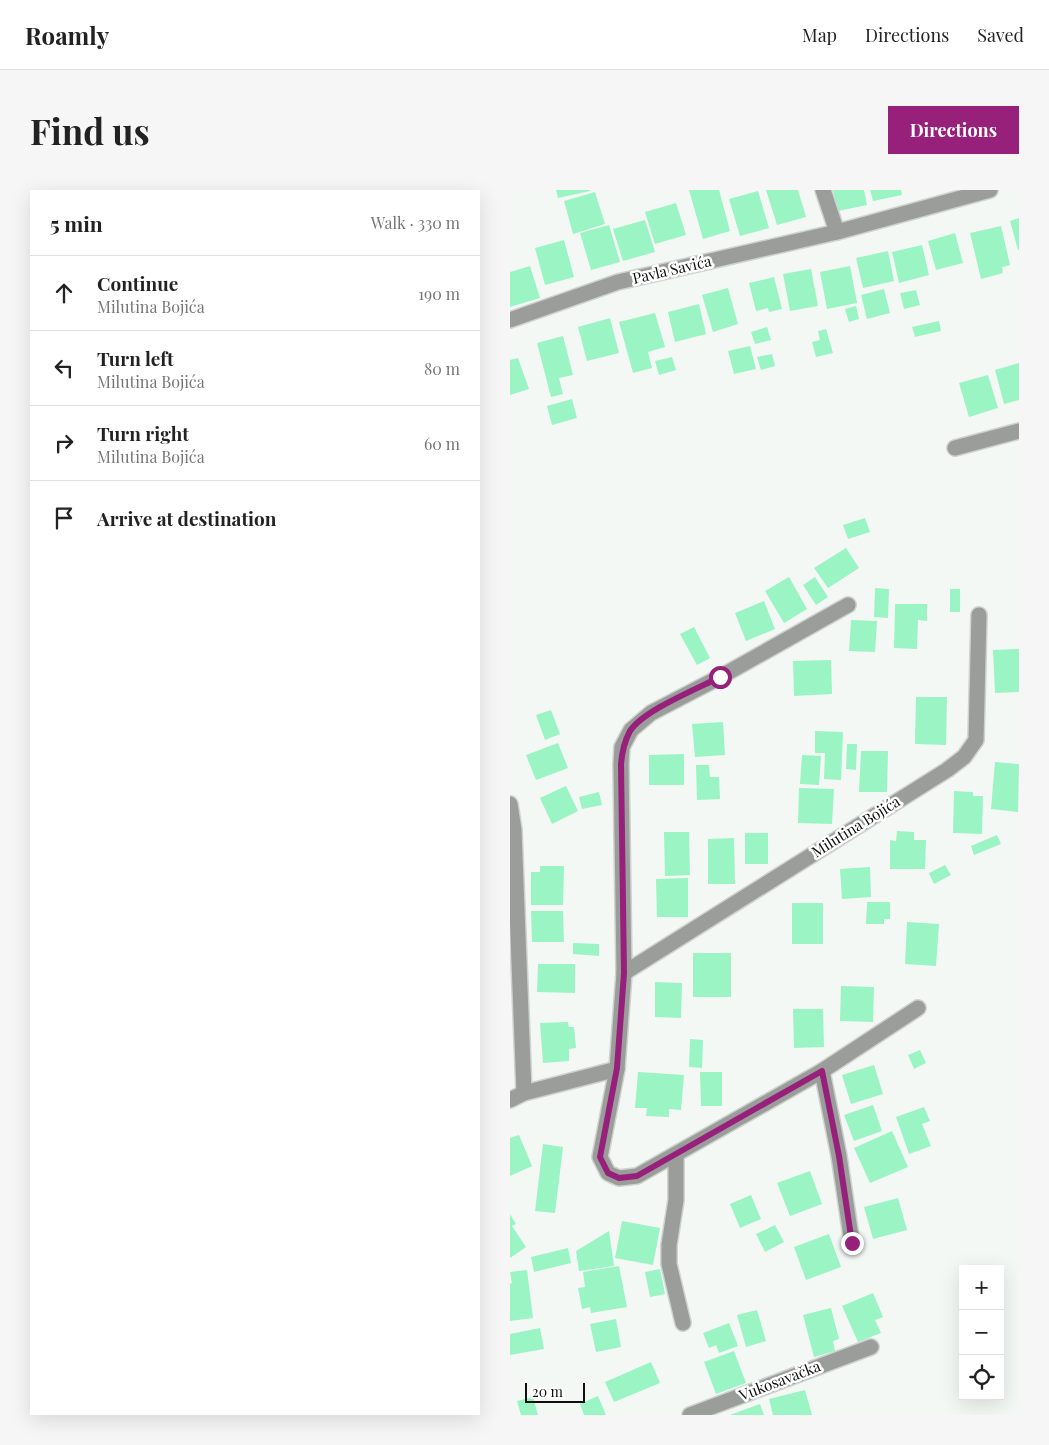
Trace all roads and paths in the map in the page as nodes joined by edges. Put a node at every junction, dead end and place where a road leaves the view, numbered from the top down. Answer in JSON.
{"nodes":[{"id":1,"x":823,"y":190,"type":"edge"},
{"id":2,"x":990,"y":190,"type":"edge"},
{"id":3,"x":837,"y":232,"type":"junction"},
{"id":4,"x":510,"y":320,"type":"edge"},
{"id":5,"x":1019,"y":431,"type":"edge"},
{"id":6,"x":955,"y":448,"type":"dead end"},
{"id":7,"x":848,"y":604,"type":"dead end"},
{"id":8,"x":979,"y":616,"type":"dead end"},
{"id":9,"x":510,"y":804,"type":"edge"},
{"id":10,"x":624,"y":973,"type":"junction"},
{"id":11,"x":918,"y":1008,"type":"dead end"},
{"id":12,"x":617,"y":1068,"type":"junction"},
{"id":13,"x":822,"y":1071,"type":"junction"},
{"id":14,"x":524,"y":1093,"type":"junction"},
{"id":15,"x":510,"y":1100,"type":"edge"},
{"id":16,"x":676,"y":1154,"type":"junction"},
{"id":17,"x":852,"y":1243,"type":"dead end"},
{"id":18,"x":683,"y":1323,"type":"dead end"},
{"id":19,"x":870,"y":1347,"type":"dead end"},
{"id":20,"x":690,"y":1415,"type":"edge"}],
"edges":[{"from":1,"to":3,"type":"street"},
{"from":2,"to":3,"type":"street","name":"Pavla Savića"},
{"from":3,"to":4,"type":"street","name":"Pavla Savića"},
{"from":5,"to":6,"type":"street"},
{"from":7,"to":10,"type":"street"},
{"from":8,"to":10,"type":"street","name":"Milutina Bojića"},
{"from":9,"to":14,"type":"street"},
{"from":10,"to":12,"type":"street"},
{"from":11,"to":13,"type":"street"},
{"from":12,"to":14,"type":"street"},
{"from":12,"to":16,"type":"street"},
{"from":13,"to":16,"type":"street"},
{"from":13,"to":17,"type":"street"},
{"from":14,"to":15,"type":"street"},
{"from":16,"to":18,"type":"street"},
{"from":19,"to":20,"type":"street","name":"Vukosavačka"}]}
